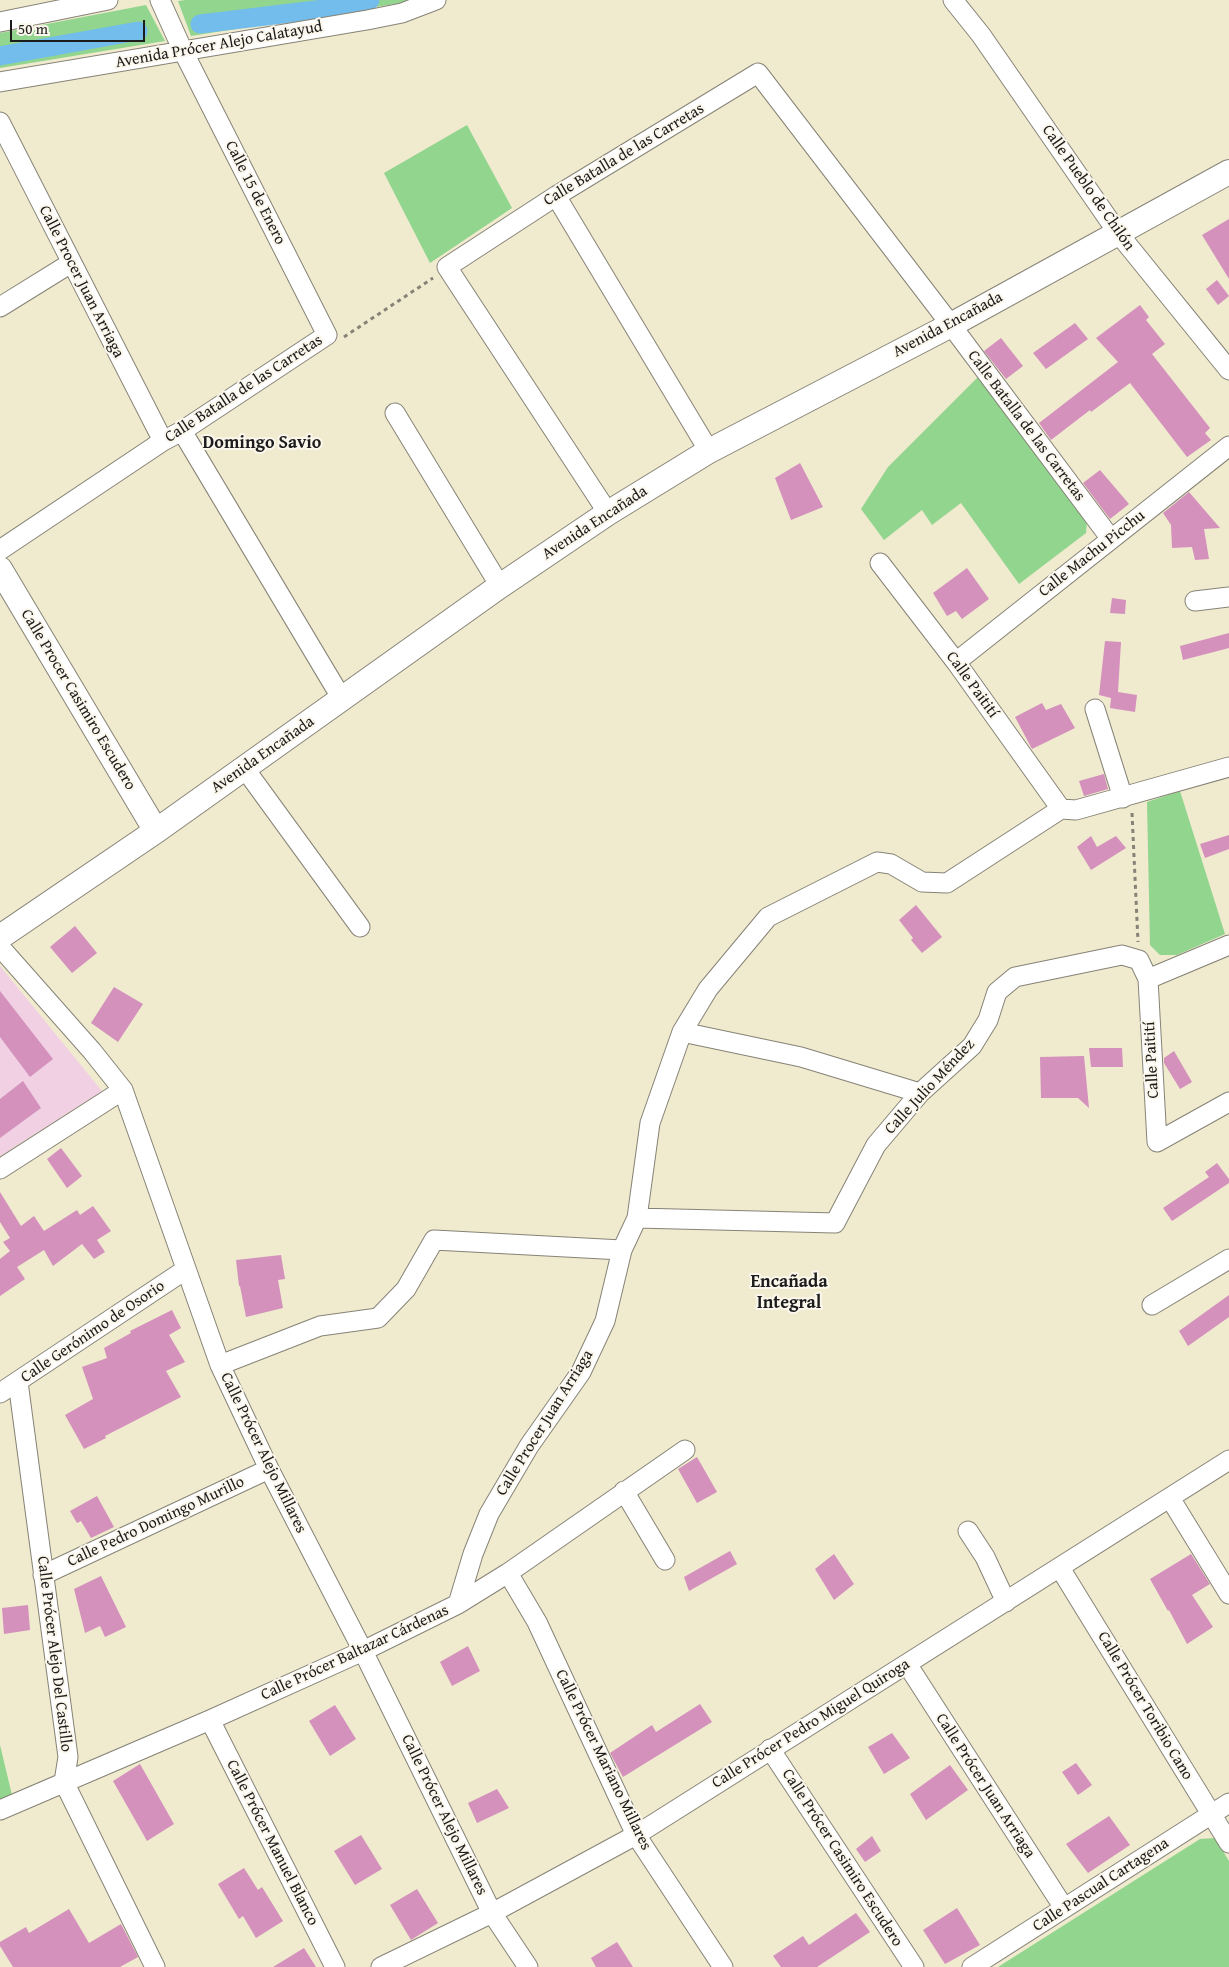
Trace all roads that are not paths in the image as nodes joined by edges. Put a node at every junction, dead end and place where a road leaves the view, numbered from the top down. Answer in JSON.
{"nodes":[{"id":1,"x":108,"y":0,"type":"edge"},
{"id":2,"x":160,"y":0,"type":"edge"},
{"id":3,"x":436,"y":0,"type":"edge"},
{"id":4,"x":953,"y":0,"type":"edge"},
{"id":5,"x":0,"y":22,"type":"edge"},
{"id":6,"x":183,"y":51,"type":"junction"},
{"id":7,"x":0,"y":82,"type":"edge"},
{"id":8,"x":0,"y":122,"type":"edge"},
{"id":9,"x":1228,"y":175,"type":"edge"},
{"id":10,"x":556,"y":196,"type":"junction"},
{"id":11,"x":1118,"y":233,"type":"junction"},
{"id":12,"x":71,"y":263,"type":"junction"},
{"id":13,"x":0,"y":307,"type":"edge"},
{"id":14,"x":951,"y":325,"type":"junction"},
{"id":15,"x":327,"y":335,"type":"joint"},
{"id":16,"x":1229,"y":370,"type":"edge"},
{"id":17,"x":395,"y":413,"type":"dead end"},
{"id":18,"x":182,"y":431,"type":"junction"},
{"id":19,"x":163,"y":441,"type":"junction"},
{"id":20,"x":1229,"y":446,"type":"edge"},
{"id":21,"x":709,"y":451,"type":"junction"},
{"id":22,"x":608,"y":513,"type":"junction"},
{"id":23,"x":1111,"y":539,"type":"junction"},
{"id":24,"x":0,"y":550,"type":"edge"},
{"id":25,"x":880,"y":563,"type":"dead end"},
{"id":26,"x":0,"y":569,"type":"edge"},
{"id":27,"x":500,"y":586,"type":"junction"},
{"id":28,"x":1229,"y":597,"type":"edge"},
{"id":29,"x":1195,"y":601,"type":"dead end"},
{"id":30,"x":956,"y":662,"type":"junction"},
{"id":31,"x":342,"y":699,"type":"junction"},
{"id":32,"x":1096,"y":708,"type":"dead end"},
{"id":33,"x":1229,"y":767,"type":"edge"},
{"id":34,"x":245,"y":768,"type":"junction"},
{"id":35,"x":1127,"y":797,"type":"junction"},
{"id":36,"x":1061,"y":809,"type":"junction"},
{"id":37,"x":156,"y":831,"type":"junction"},
{"id":38,"x":360,"y":927,"type":"dead end"},
{"id":39,"x":0,"y":937,"type":"edge"},
{"id":40,"x":1229,"y":945,"type":"edge"},
{"id":41,"x":0,"y":946,"type":"edge"},
{"id":42,"x":1148,"y":979,"type":"junction"},
{"id":43,"x":682,"y":1032,"type":"junction"},
{"id":44,"x":123,"y":1090,"type":"junction"},
{"id":45,"x":920,"y":1094,"type":"junction"},
{"id":46,"x":1229,"y":1102,"type":"edge"},
{"id":47,"x":0,"y":1169,"type":"edge"},
{"id":48,"x":637,"y":1218,"type":"junction"},
{"id":49,"x":622,"y":1250,"type":"junction"},
{"id":50,"x":1229,"y":1258,"type":"edge"},
{"id":51,"x":186,"y":1270,"type":"junction"},
{"id":52,"x":1152,"y":1305,"type":"dead end"},
{"id":53,"x":220,"y":1365,"type":"junction"},
{"id":54,"x":18,"y":1382,"type":"junction"},
{"id":55,"x":0,"y":1393,"type":"edge"},
{"id":56,"x":685,"y":1450,"type":"dead end"},
{"id":57,"x":1229,"y":1460,"type":"edge"},
{"id":58,"x":269,"y":1469,"type":"junction"},
{"id":59,"x":624,"y":1491,"type":"junction"},
{"id":60,"x":1170,"y":1498,"type":"junction"},
{"id":61,"x":968,"y":1531,"type":"dead end"},
{"id":62,"x":665,"y":1560,"type":"dead end"},
{"id":63,"x":1060,"y":1568,"type":"junction"},
{"id":64,"x":508,"y":1573,"type":"junction"},
{"id":65,"x":44,"y":1574,"type":"junction"},
{"id":66,"x":1229,"y":1594,"type":"edge"},
{"id":67,"x":1006,"y":1602,"type":"junction"},
{"id":68,"x":458,"y":1604,"type":"junction"},
{"id":69,"x":363,"y":1651,"type":"junction"},
{"id":70,"x":906,"y":1664,"type":"junction"},
{"id":71,"x":210,"y":1720,"type":"junction"},
{"id":72,"x":770,"y":1749,"type":"junction"},
{"id":73,"x":64,"y":1782,"type":"junction"},
{"id":74,"x":1229,"y":1803,"type":"edge"},
{"id":75,"x":0,"y":1810,"type":"edge"},
{"id":76,"x":1211,"y":1815,"type":"junction"},
{"id":77,"x":636,"y":1835,"type":"junction"},
{"id":78,"x":1229,"y":1843,"type":"edge"},
{"id":79,"x":1064,"y":1908,"type":"junction"},
{"id":80,"x":492,"y":1913,"type":"junction"},
{"id":81,"x":978,"y":1966,"type":"edge"},
{"id":82,"x":155,"y":1967,"type":"edge"},
{"id":83,"x":335,"y":1967,"type":"edge"},
{"id":84,"x":381,"y":1967,"type":"edge"},
{"id":85,"x":528,"y":1967,"type":"edge"},
{"id":86,"x":723,"y":1967,"type":"edge"},
{"id":87,"x":914,"y":1967,"type":"edge"}],
"edges":[{"from":1,"to":5,"type":"street"},
{"from":2,"to":6,"type":"street","name":"Calle 15 de Enero"},
{"from":3,"to":6,"type":"street","name":"Avenida Prócer Alejo Calatayud"},
{"from":4,"to":11,"type":"street","name":"Calle Pueblo de Chilón"},
{"from":6,"to":7,"type":"street","name":"Avenida Prócer Alejo Calatayud"},
{"from":6,"to":15,"type":"street","name":"Calle 15 de Enero"},
{"from":8,"to":12,"type":"street","name":"Calle Procer Juan Arriaga"},
{"from":9,"to":11,"type":"main road","name":"Avenida Encañada"},
{"from":10,"to":14,"type":"street","name":"Calle Batalla de las Carretas"},
{"from":10,"to":21,"type":"street"},
{"from":10,"to":22,"type":"street","name":"Calle Batalla de las Carretas"},
{"from":11,"to":14,"type":"main road","name":"Avenida Encañada"},
{"from":11,"to":16,"type":"street","name":"Calle Pueblo de Chilón"},
{"from":12,"to":13,"type":"street"},
{"from":12,"to":19,"type":"street","name":"Calle Procer Juan Arriaga"},
{"from":14,"to":21,"type":"main road","name":"Avenida Encañada"},
{"from":14,"to":23,"type":"street","name":"Calle Batalla de las Carretas"},
{"from":15,"to":18,"type":"street","name":"Calle Batalla de las Carretas"},
{"from":17,"to":27,"type":"street"},
{"from":18,"to":19,"type":"street","name":"Calle Batalla de las Carretas"},
{"from":18,"to":31,"type":"street"},
{"from":19,"to":24,"type":"street","name":"Calle Batalla de las Carretas"},
{"from":20,"to":23,"type":"street","name":"Calle Machu Picchu"},
{"from":21,"to":22,"type":"main road","name":"Avenida Encañada"},
{"from":22,"to":27,"type":"main road","name":"Avenida Encañada"},
{"from":23,"to":30,"type":"street","name":"Calle Machu Picchu"},
{"from":25,"to":30,"type":"street","name":"Calle Paitití"},
{"from":26,"to":37,"type":"main road","name":"Calle Procer Casimiro Escudero"},
{"from":27,"to":31,"type":"main road","name":"Avenida Encañada"},
{"from":28,"to":29,"type":"street"},
{"from":30,"to":36,"type":"street","name":"Calle Paitití"},
{"from":31,"to":34,"type":"main road","name":"Avenida Encañada"},
{"from":32,"to":35,"type":"street"},
{"from":33,"to":35,"type":"street"},
{"from":34,"to":37,"type":"main road","name":"Avenida Encañada"},
{"from":34,"to":38,"type":"street"},
{"from":35,"to":36,"type":"street"},
{"from":36,"to":43,"type":"street","name":"Calle Procer Juan Arriaga"},
{"from":37,"to":39,"type":"main road","name":"Avenida Encañada"},
{"from":40,"to":42,"type":"street"},
{"from":41,"to":44,"type":"street","name":"Calle Prócer Alejo Millares"},
{"from":42,"to":45,"type":"street","name":"Calle Julio Méndez"},
{"from":42,"to":46,"type":"street","name":"Calle Paitití"},
{"from":43,"to":45,"type":"street"},
{"from":43,"to":48,"type":"street","name":"Calle Procer Juan Arriaga"},
{"from":44,"to":47,"type":"street"},
{"from":44,"to":51,"type":"street","name":"Calle Prócer Alejo Millares"},
{"from":45,"to":48,"type":"street","name":"Calle Julio Méndez"},
{"from":48,"to":49,"type":"street","name":"Calle Procer Juan Arriaga"},
{"from":49,"to":53,"type":"street"},
{"from":49,"to":68,"type":"street","name":"Calle Procer Juan Arriaga"},
{"from":50,"to":52,"type":"street"},
{"from":51,"to":53,"type":"street","name":"Calle Prócer Alejo Millares"},
{"from":51,"to":54,"type":"street","name":"Calle Gerónimo de Osorio"},
{"from":53,"to":58,"type":"street","name":"Calle Prócer Alejo Millares"},
{"from":54,"to":55,"type":"street","name":"Calle Gerónimo de Osorio"},
{"from":54,"to":65,"type":"street","name":"Calle Prócer Alejo Del Castillo"},
{"from":56,"to":59,"type":"street","name":"Calle Prócer Baltazar Cárdenas"},
{"from":57,"to":60,"type":"street","name":"Calle Prócer Pedro Miguel Quiroga"},
{"from":58,"to":65,"type":"street","name":"Calle Pedro Domingo Murillo"},
{"from":58,"to":69,"type":"street","name":"Calle Prócer Alejo Millares"},
{"from":59,"to":62,"type":"street"},
{"from":59,"to":64,"type":"street","name":"Calle Prócer Baltazar Cárdenas"},
{"from":60,"to":63,"type":"street","name":"Calle Prócer Pedro Miguel Quiroga"},
{"from":60,"to":66,"type":"street"},
{"from":61,"to":67,"type":"street"},
{"from":63,"to":67,"type":"street","name":"Calle Prócer Pedro Miguel Quiroga"},
{"from":63,"to":76,"type":"street","name":"Calle Prócer Toribio Cano"},
{"from":64,"to":68,"type":"street","name":"Calle Prócer Baltazar Cárdenas"},
{"from":64,"to":77,"type":"street","name":"Calle Prócer Mariano Millares"},
{"from":65,"to":73,"type":"street","name":"Calle Prócer Alejo Del Castillo"},
{"from":67,"to":70,"type":"street","name":"Calle Prócer Pedro Miguel Quiroga"},
{"from":68,"to":69,"type":"street","name":"Calle Prócer Baltazar Cárdenas"},
{"from":69,"to":71,"type":"street","name":"Calle Prócer Baltazar Cárdenas"},
{"from":69,"to":80,"type":"street","name":"Calle Prócer Alejo Millares"},
{"from":70,"to":72,"type":"street","name":"Calle Prócer Pedro Miguel Quiroga"},
{"from":70,"to":79,"type":"street","name":"Calle Prócer Juan Arriaga"},
{"from":71,"to":73,"type":"street","name":"Calle Prócer Baltazar Cárdenas"},
{"from":71,"to":83,"type":"street","name":"Calle Prócer Manuel Blanco"},
{"from":72,"to":77,"type":"street","name":"Calle Prócer Pedro Miguel Quiroga"},
{"from":72,"to":87,"type":"street","name":"Calle Prócer Casimiro Escudero"},
{"from":73,"to":75,"type":"street","name":"Calle Prócer Baltazar Cárdenas"},
{"from":73,"to":82,"type":"street"},
{"from":74,"to":76,"type":"street","name":"Calle Pascual Cartagena"},
{"from":76,"to":78,"type":"street","name":"Calle Prócer Toribio Cano"},
{"from":76,"to":79,"type":"street","name":"Calle Pascual Cartagena"},
{"from":77,"to":80,"type":"street","name":"Calle Prócer Pedro Miguel Quiroga"},
{"from":77,"to":86,"type":"street","name":"Calle Prócer Mariano Millares"},
{"from":79,"to":81,"type":"street","name":"Calle Pascual Cartagena"},
{"from":80,"to":84,"type":"street","name":"Calle Prócer Pedro Miguel Quiroga"},
{"from":80,"to":85,"type":"street","name":"Calle Prócer Alejo Millares"}]}
